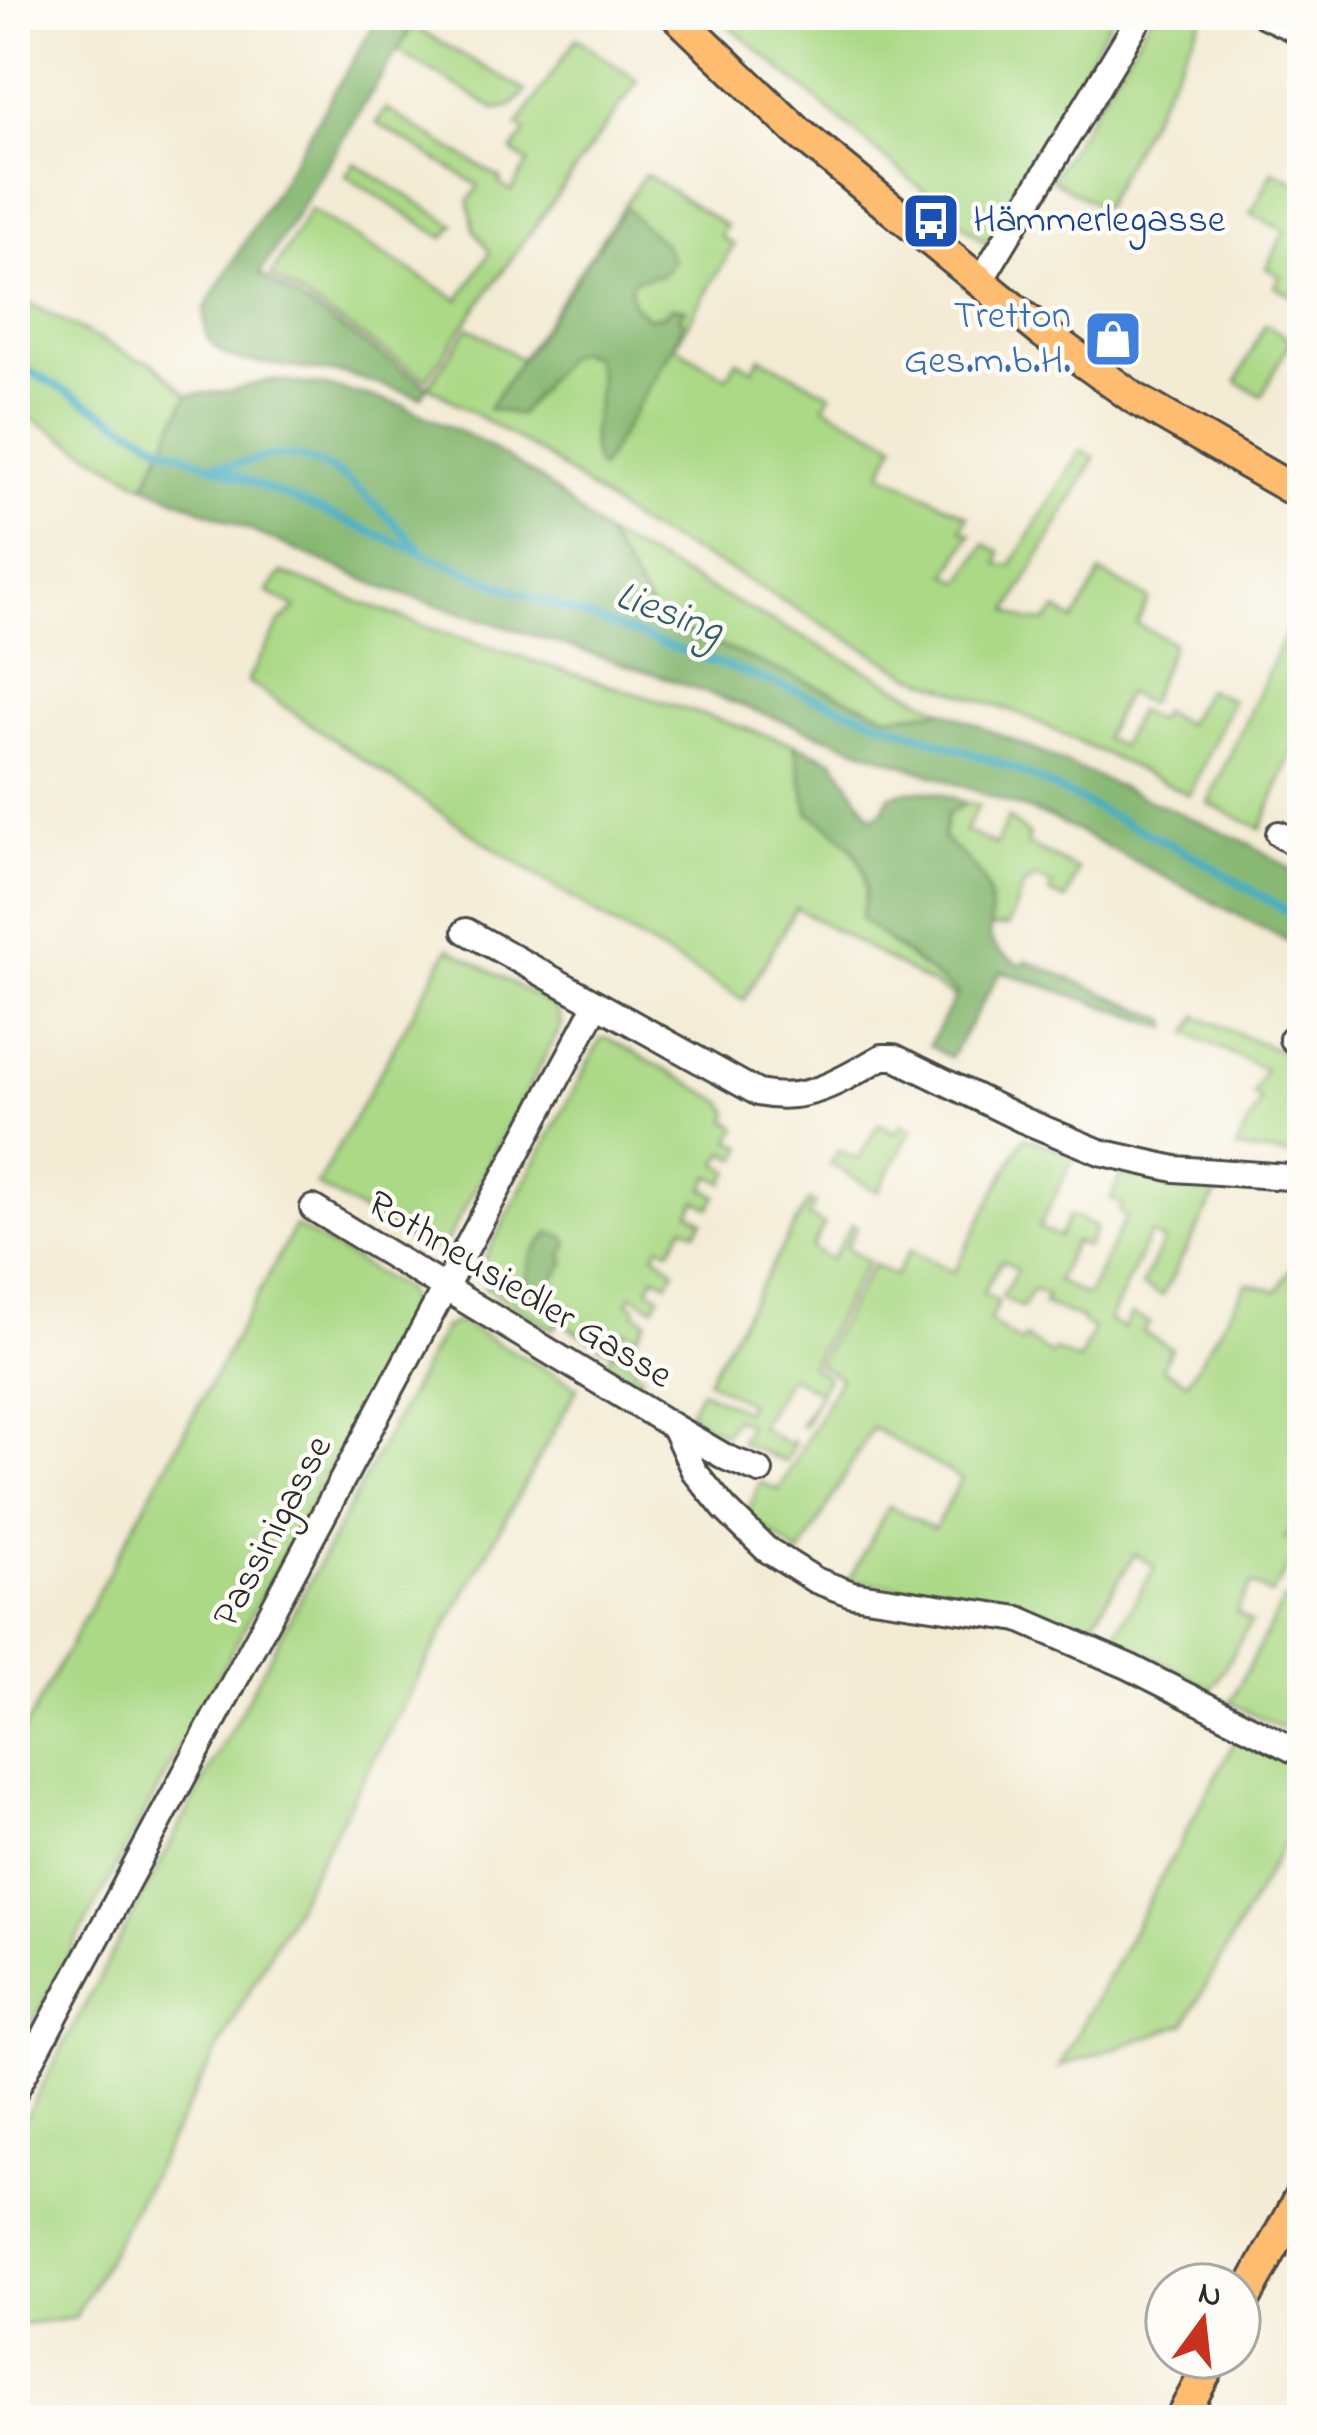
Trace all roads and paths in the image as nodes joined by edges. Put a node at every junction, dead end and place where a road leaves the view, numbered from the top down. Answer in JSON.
{"nodes":[{"id":1,"x":676,"y":15,"type":"edge"},
{"id":2,"x":1141,"y":15,"type":"edge"},
{"id":3,"x":1264,"y":15,"type":"edge"},
{"id":4,"x":1302,"y":33,"type":"edge"},
{"id":5,"x":980,"y":282,"type":"junction"},
{"id":6,"x":1302,"y":496,"type":"edge"},
{"id":7,"x":1279,"y":834,"type":"dead end"},
{"id":8,"x":1302,"y":848,"type":"edge"},
{"id":9,"x":466,"y":931,"type":"dead end"},
{"id":10,"x":596,"y":1006,"type":"junction"},
{"id":11,"x":1302,"y":1178,"type":"edge"},
{"id":12,"x":313,"y":1208,"type":"dead end"},
{"id":13,"x":446,"y":1287,"type":"junction"},
{"id":14,"x":674,"y":1427,"type":"junction"},
{"id":15,"x":760,"y":1471,"type":"dead end"},
{"id":16,"x":1302,"y":1754,"type":"edge"},
{"id":17,"x":15,"y":2092,"type":"edge"},
{"id":18,"x":1302,"y":2193,"type":"edge"},
{"id":19,"x":1263,"y":2265,"type":"edge"},
{"id":20,"x":1201,"y":2381,"type":"edge"},
{"id":21,"x":1180,"y":2420,"type":"edge"}],
"edges":[{"from":1,"to":5,"type":"main road"},
{"from":2,"to":5,"type":"street"},
{"from":3,"to":4,"type":"street"},
{"from":5,"to":6,"type":"main road"},
{"from":7,"to":8,"type":"street"},
{"from":9,"to":10,"type":"street"},
{"from":10,"to":11,"type":"street"},
{"from":10,"to":13,"type":"street","name":"Passinigasse"},
{"from":12,"to":13,"type":"street","name":"Rothneusiedler Gasse"},
{"from":13,"to":14,"type":"street","name":"Rothneusiedler Gasse"},
{"from":13,"to":17,"type":"street","name":"Passinigasse"},
{"from":14,"to":15,"type":"street"},
{"from":14,"to":16,"type":"street","name":"Rothneusiedler Gasse"},
{"from":18,"to":19,"type":"main road"},
{"from":20,"to":21,"type":"main road"}]}
